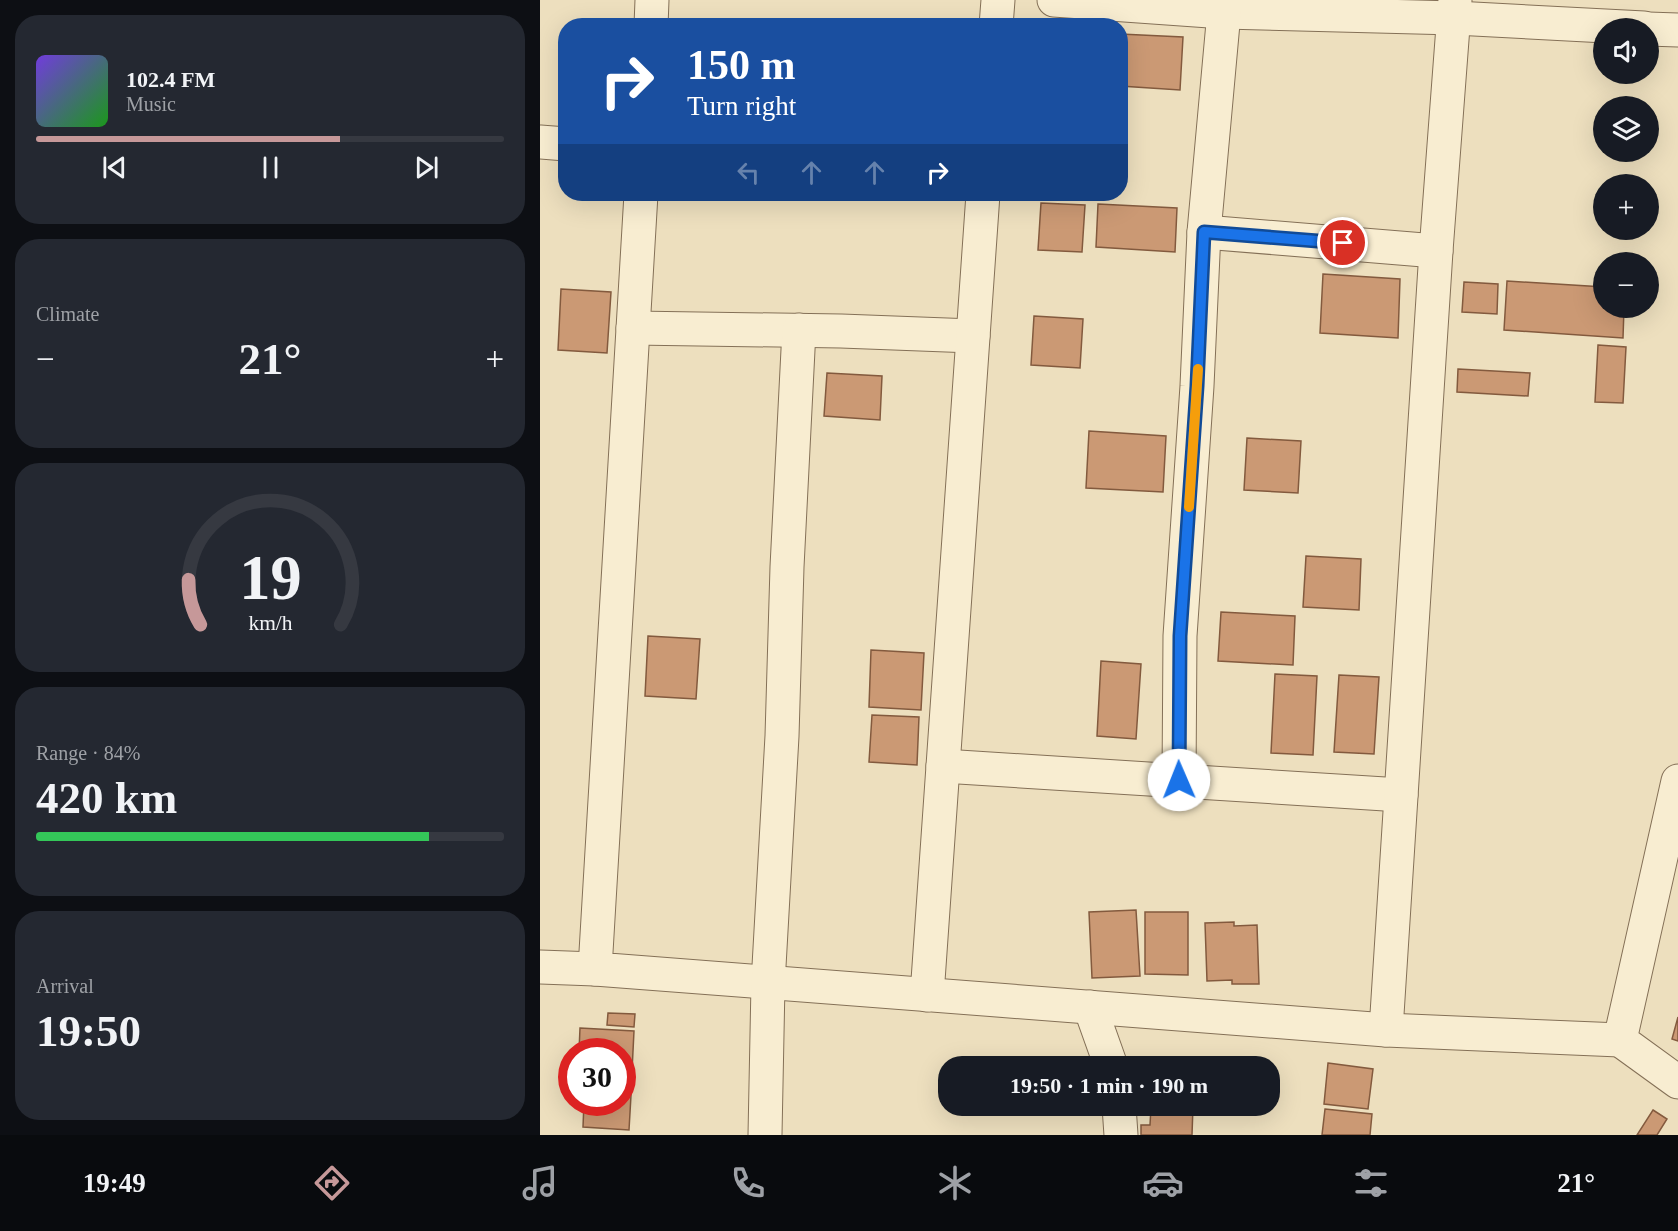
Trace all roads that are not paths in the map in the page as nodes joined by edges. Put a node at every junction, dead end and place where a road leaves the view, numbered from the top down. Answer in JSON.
{"nodes":[{"id":1,"x":652,"y":0,"type":"edge"},
{"id":2,"x":998,"y":0,"type":"edge"},
{"id":3,"x":1054,"y":0,"type":"edge"},
{"id":4,"x":1455,"y":9,"type":"edge"},
{"id":5,"x":1224,"y":12,"type":"junction"},
{"id":6,"x":651,"y":18,"type":"edge"},
{"id":7,"x":997,"y":18,"type":"edge"},
{"id":8,"x":1593,"y":23,"type":"edge"},
{"id":9,"x":1659,"y":29,"type":"edge"},
{"id":10,"x":1678,"y":30,"type":"edge"},
{"id":11,"x":540,"y":142,"type":"edge"},
{"id":12,"x":558,"y":143,"type":"edge"},
{"id":13,"x":641,"y":201,"type":"edge"},
{"id":14,"x":983,"y":201,"type":"edge"},
{"id":15,"x":1204,"y":232,"type":"junction"},
{"id":16,"x":1436,"y":251,"type":"junction"},
{"id":17,"x":633,"y":328,"type":"junction"},
{"id":18,"x":799,"y":330,"type":"junction"},
{"id":19,"x":973,"y":336,"type":"junction"},
{"id":20,"x":943,"y":766,"type":"junction"},
{"id":21,"x":1179,"y":780,"type":"junction"},
{"id":22,"x":1678,"y":781,"type":"edge"},
{"id":23,"x":1401,"y":795,"type":"junction"},
{"id":24,"x":540,"y":967,"type":"edge"},
{"id":25,"x":595,"y":969,"type":"junction"},
{"id":26,"x":768,"y":984,"type":"junction"},
{"id":27,"x":927,"y":995,"type":"junction"},
{"id":28,"x":1090,"y":1007,"type":"junction"},
{"id":29,"x":1386,"y":1030,"type":"junction"},
{"id":30,"x":1620,"y":1040,"type":"junction"},
{"id":31,"x":1107,"y":1056,"type":"edge"},
{"id":32,"x":1678,"y":1082,"type":"edge"},
{"id":33,"x":1120,"y":1116,"type":"edge"},
{"id":34,"x":765,"y":1135,"type":"edge"},
{"id":35,"x":1121,"y":1135,"type":"edge"}],
"edges":[{"from":1,"to":6,"type":"street"},
{"from":2,"to":7,"type":"street"},
{"from":3,"to":5,"type":"street"},
{"from":4,"to":5,"type":"street"},
{"from":4,"to":8,"type":"street"},
{"from":4,"to":16,"type":"street"},
{"from":5,"to":15,"type":"street"},
{"from":9,"to":10,"type":"street"},
{"from":11,"to":12,"type":"street"},
{"from":13,"to":17,"type":"street"},
{"from":14,"to":19,"type":"street"},
{"from":15,"to":16,"type":"street"},
{"from":15,"to":21,"type":"street"},
{"from":16,"to":23,"type":"street"},
{"from":17,"to":18,"type":"street"},
{"from":17,"to":25,"type":"street"},
{"from":18,"to":19,"type":"street"},
{"from":18,"to":26,"type":"street"},
{"from":19,"to":20,"type":"street"},
{"from":20,"to":21,"type":"street"},
{"from":20,"to":27,"type":"street"},
{"from":21,"to":23,"type":"street"},
{"from":22,"to":30,"type":"street"},
{"from":23,"to":29,"type":"street"},
{"from":24,"to":25,"type":"street"},
{"from":25,"to":26,"type":"street"},
{"from":26,"to":27,"type":"street"},
{"from":26,"to":34,"type":"street"},
{"from":27,"to":28,"type":"street"},
{"from":28,"to":29,"type":"street"},
{"from":28,"to":31,"type":"street"},
{"from":29,"to":30,"type":"street"},
{"from":30,"to":32,"type":"street"},
{"from":33,"to":35,"type":"street"}]}
